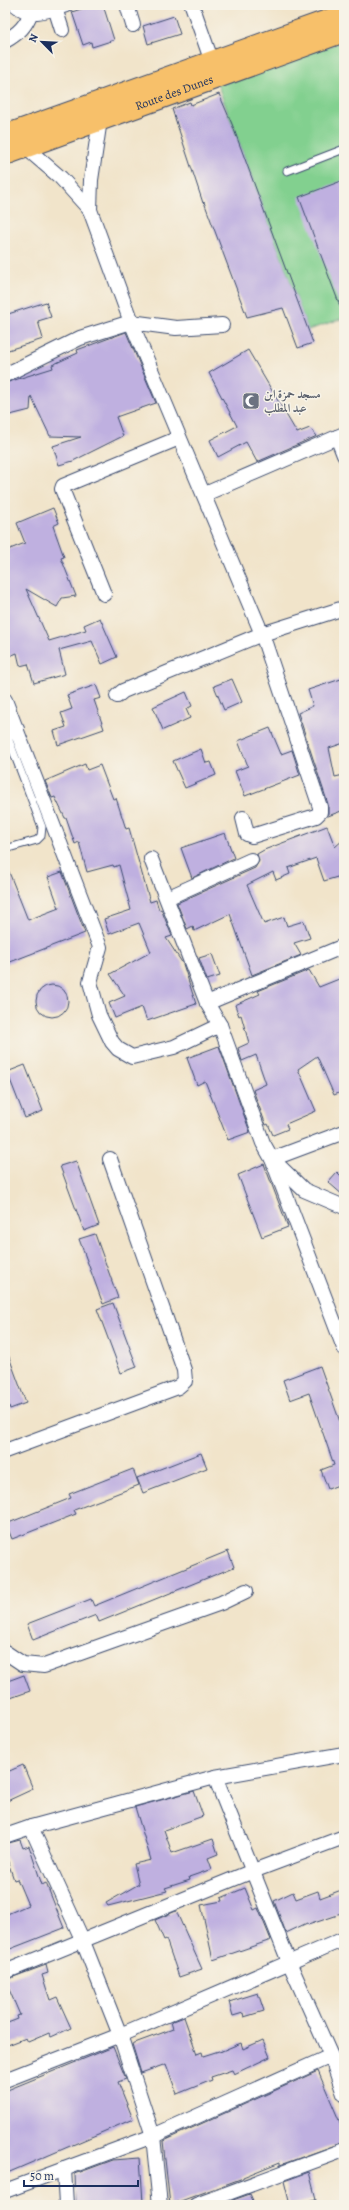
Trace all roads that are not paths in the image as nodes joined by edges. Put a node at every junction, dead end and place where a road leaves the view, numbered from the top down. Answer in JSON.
{"nodes":[{"id":1,"x":16,"y":5,"type":"edge"},
{"id":2,"x":127,"y":5,"type":"edge"},
{"id":3,"x":192,"y":5,"type":"edge"},
{"id":4,"x":60,"y":7,"type":"edge"},
{"id":5,"x":31,"y":12,"type":"junction"},
{"id":6,"x":344,"y":15,"type":"edge"},
{"id":7,"x":133,"y":25,"type":"dead end"},
{"id":8,"x":62,"y":30,"type":"dead end"},
{"id":9,"x":344,"y":31,"type":"edge"},
{"id":10,"x":5,"y":40,"type":"edge"},
{"id":11,"x":212,"y":62,"type":"junction"},
{"id":12,"x":101,"y":110,"type":"junction"},
{"id":13,"x":5,"y":136,"type":"edge"},
{"id":14,"x":344,"y":149,"type":"edge"},
{"id":15,"x":15,"y":151,"type":"edge"},
{"id":16,"x":287,"y":171,"type":"dead end"},
{"id":17,"x":90,"y":210,"type":"junction"},
{"id":18,"x":131,"y":322,"type":"junction"},
{"id":19,"x":222,"y":325,"type":"dead end"},
{"id":20,"x":5,"y":374,"type":"edge"},
{"id":21,"x":341,"y":436,"type":"edge"},
{"id":22,"x":179,"y":438,"type":"junction"},
{"id":23,"x":344,"y":455,"type":"edge"},
{"id":24,"x":205,"y":494,"type":"junction"},
{"id":25,"x":104,"y":594,"type":"dead end"},
{"id":26,"x":344,"y":608,"type":"edge"},
{"id":27,"x":262,"y":634,"type":"junction"},
{"id":28,"x":118,"y":696,"type":"dead end"},
{"id":29,"x":5,"y":700,"type":"edge"},
{"id":30,"x":9,"y":733,"type":"edge"},
{"id":31,"x":243,"y":818,"type":"dead end"},
{"id":32,"x":5,"y":849,"type":"edge"},
{"id":33,"x":151,"y":859,"type":"dead end"},
{"id":34,"x":251,"y":860,"type":"dead end"},
{"id":35,"x":167,"y":898,"type":"junction"},
{"id":36,"x":344,"y":946,"type":"edge"},
{"id":37,"x":208,"y":1003,"type":"junction"},
{"id":38,"x":220,"y":1026,"type":"junction"},
{"id":39,"x":344,"y":1132,"type":"edge"},
{"id":40,"x":110,"y":1159,"type":"dead end"},
{"id":41,"x":272,"y":1159,"type":"junction"},
{"id":42,"x":344,"y":1207,"type":"edge"},
{"id":43,"x":344,"y":1348,"type":"edge"},
{"id":44,"x":5,"y":1451,"type":"edge"},
{"id":45,"x":246,"y":1591,"type":"dead end"},
{"id":46,"x":5,"y":1652,"type":"edge"},
{"id":47,"x":344,"y":1754,"type":"edge"},
{"id":48,"x":215,"y":1777,"type":"junction"},
{"id":49,"x":31,"y":1827,"type":"junction"},
{"id":50,"x":5,"y":1836,"type":"edge"},
{"id":51,"x":344,"y":1837,"type":"edge"},
{"id":52,"x":253,"y":1871,"type":"junction"},
{"id":53,"x":82,"y":1939,"type":"junction"},
{"id":54,"x":344,"y":1939,"type":"edge"},
{"id":55,"x":289,"y":1962,"type":"junction"},
{"id":56,"x":5,"y":1972,"type":"edge"},
{"id":57,"x":120,"y":2035,"type":"junction"},
{"id":58,"x":331,"y":2056,"type":"junction"},
{"id":59,"x":5,"y":2080,"type":"edge"},
{"id":60,"x":344,"y":2094,"type":"edge"},
{"id":61,"x":153,"y":2136,"type":"junction"},
{"id":62,"x":344,"y":2150,"type":"edge"},
{"id":63,"x":64,"y":2169,"type":"junction"},
{"id":64,"x":5,"y":2191,"type":"edge"},
{"id":65,"x":66,"y":2205,"type":"edge"},
{"id":66,"x":160,"y":2205,"type":"edge"},
{"id":67,"x":196,"y":2205,"type":"edge"}],
"edges":[{"from":1,"to":5,"type":"street"},
{"from":2,"to":7,"type":"street"},
{"from":3,"to":11,"type":"street"},
{"from":4,"to":5,"type":"street"},
{"from":4,"to":8,"type":"street"},
{"from":5,"to":10,"type":"street"},
{"from":6,"to":11,"type":"main road","name":"Route des Dunes"},
{"from":9,"to":12,"type":"main road","name":"Route des Dunes"},
{"from":11,"to":12,"type":"main road","name":"Route des Dunes"},
{"from":12,"to":13,"type":"main road","name":"Route des Dunes"},
{"from":12,"to":15,"type":"main road","name":"Route des Dunes"},
{"from":12,"to":17,"type":"street"},
{"from":14,"to":16,"type":"lane"},
{"from":15,"to":17,"type":"street"},
{"from":17,"to":18,"type":"street"},
{"from":18,"to":19,"type":"street"},
{"from":18,"to":20,"type":"street"},
{"from":18,"to":22,"type":"street"},
{"from":21,"to":23,"type":"street"},
{"from":21,"to":24,"type":"street"},
{"from":22,"to":24,"type":"street"},
{"from":22,"to":25,"type":"street"},
{"from":24,"to":27,"type":"street"},
{"from":26,"to":27,"type":"street"},
{"from":27,"to":28,"type":"street"},
{"from":27,"to":31,"type":"street"},
{"from":29,"to":30,"type":"street"},
{"from":30,"to":32,"type":"lane"},
{"from":30,"to":38,"type":"street"},
{"from":33,"to":35,"type":"street"},
{"from":34,"to":35,"type":"street"},
{"from":35,"to":37,"type":"street"},
{"from":36,"to":37,"type":"street"},
{"from":37,"to":38,"type":"street"},
{"from":38,"to":41,"type":"street"},
{"from":39,"to":41,"type":"street"},
{"from":40,"to":44,"type":"street"},
{"from":41,"to":42,"type":"street"},
{"from":41,"to":43,"type":"street"},
{"from":45,"to":46,"type":"street"},
{"from":47,"to":48,"type":"street"},
{"from":48,"to":49,"type":"street"},
{"from":48,"to":52,"type":"street"},
{"from":49,"to":50,"type":"street"},
{"from":49,"to":53,"type":"street"},
{"from":51,"to":52,"type":"street"},
{"from":52,"to":53,"type":"street"},
{"from":52,"to":55,"type":"street"},
{"from":53,"to":56,"type":"street"},
{"from":53,"to":57,"type":"street"},
{"from":54,"to":55,"type":"street"},
{"from":55,"to":57,"type":"street"},
{"from":55,"to":58,"type":"street"},
{"from":57,"to":59,"type":"street"},
{"from":57,"to":61,"type":"street"},
{"from":58,"to":60,"type":"street"},
{"from":58,"to":61,"type":"street"},
{"from":61,"to":63,"type":"street"},
{"from":61,"to":66,"type":"street"},
{"from":62,"to":67,"type":"street"},
{"from":63,"to":64,"type":"street"},
{"from":63,"to":65,"type":"street"}]}
